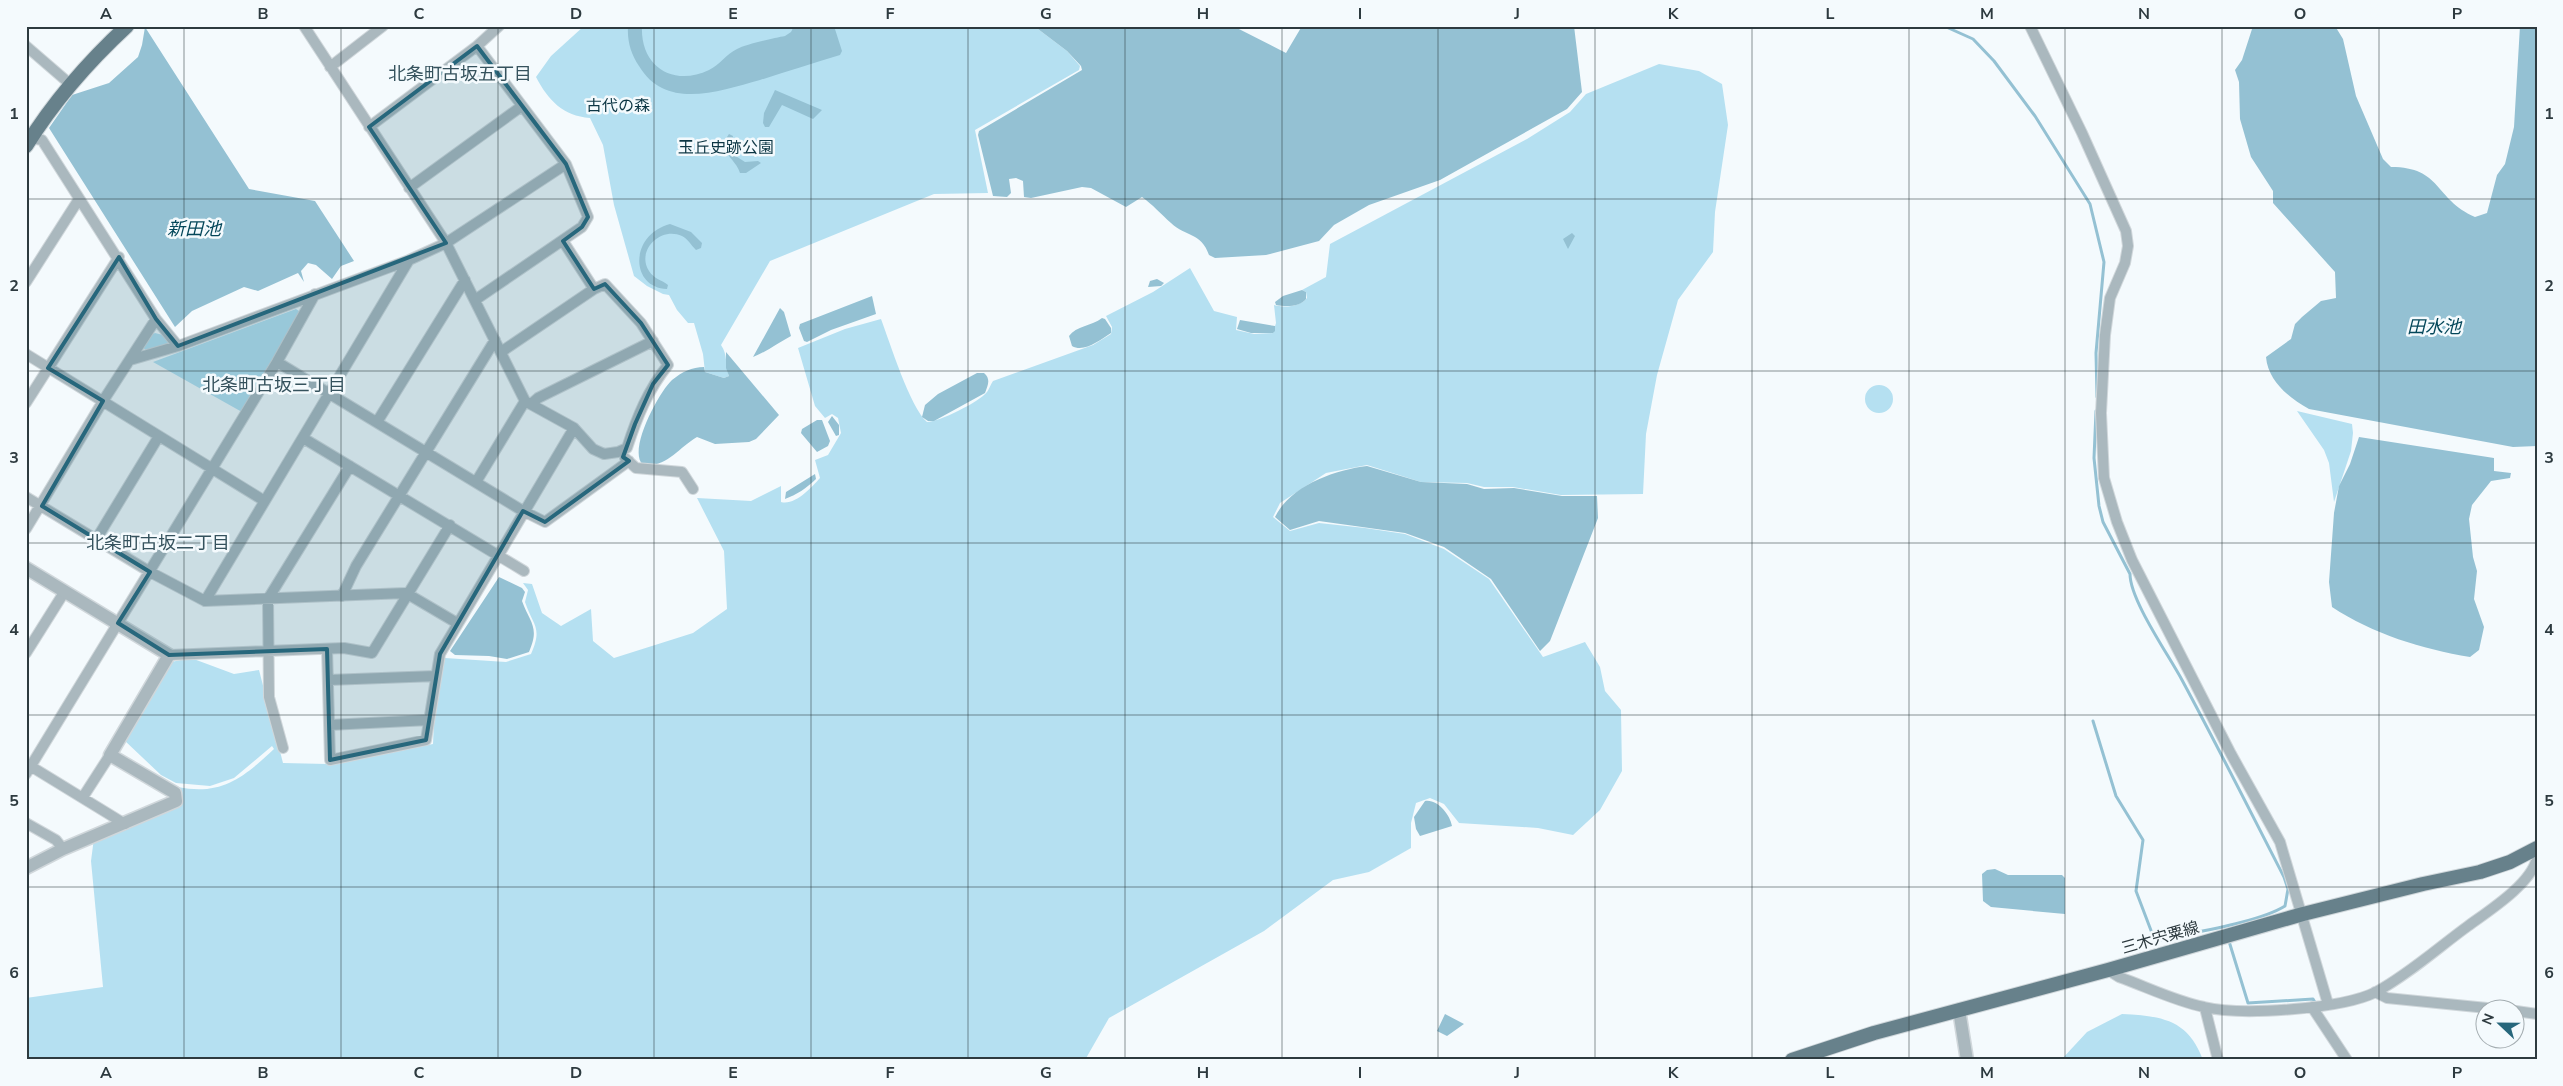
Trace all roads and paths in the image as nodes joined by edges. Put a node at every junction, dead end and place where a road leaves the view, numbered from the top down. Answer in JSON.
{"nodes":[{"id":1,"x":127,"y":26,"type":"edge"},
{"id":2,"x":304,"y":26,"type":"edge"},
{"id":3,"x":383,"y":26,"type":"edge"},
{"id":4,"x":499,"y":26,"type":"edge"},
{"id":5,"x":2030,"y":26,"type":"edge"},
{"id":6,"x":26,"y":46,"type":"edge"},
{"id":7,"x":477,"y":46,"type":"junction"},
{"id":8,"x":330,"y":67,"type":"junction"},
{"id":9,"x":70,"y":84,"type":"junction"},
{"id":10,"x":522,"y":106,"type":"junction"},
{"id":11,"x":369,"y":127,"type":"junction"},
{"id":12,"x":29,"y":142,"type":"edge"},
{"id":13,"x":566,"y":164,"type":"junction"},
{"id":14,"x":409,"y":188,"type":"junction"},
{"id":15,"x":79,"y":199,"type":"junction"},
{"id":16,"x":563,"y":241,"type":"junction"},
{"id":17,"x":446,"y":243,"type":"junction"},
{"id":18,"x":118,"y":257,"type":"junction"},
{"id":19,"x":409,"y":260,"type":"junction"},
{"id":20,"x":465,"y":280,"type":"junction"},
{"id":21,"x":26,"y":282,"type":"edge"},
{"id":22,"x":594,"y":289,"type":"junction"},
{"id":23,"x":315,"y":294,"type":"junction"},
{"id":24,"x":475,"y":300,"type":"junction"},
{"id":25,"x":156,"y":319,"type":"junction"},
{"id":26,"x":495,"y":340,"type":"junction"},
{"id":27,"x":653,"y":341,"type":"junction"},
{"id":28,"x":178,"y":346,"type":"junction"},
{"id":29,"x":501,"y":352,"type":"junction"},
{"id":30,"x":26,"y":354,"type":"edge"},
{"id":31,"x":130,"y":360,"type":"junction"},
{"id":32,"x":277,"y":362,"type":"junction"},
{"id":33,"x":48,"y":368,"type":"junction"},
{"id":34,"x":328,"y":394,"type":"junction"},
{"id":35,"x":103,"y":400,"type":"junction"},
{"id":36,"x":26,"y":403,"type":"edge"},
{"id":37,"x":528,"y":403,"type":"junction"},
{"id":38,"x":378,"y":422,"type":"junction"},
{"id":39,"x":574,"y":428,"type":"junction"},
{"id":40,"x":159,"y":436,"type":"junction"},
{"id":41,"x":303,"y":438,"type":"junction"},
{"id":42,"x":426,"y":452,"type":"junction"},
{"id":43,"x":618,"y":452,"type":"junction"},
{"id":44,"x":629,"y":462,"type":"junction"},
{"id":45,"x":350,"y":466,"type":"junction"},
{"id":46,"x":212,"y":468,"type":"junction"},
{"id":47,"x":476,"y":482,"type":"junction"},
{"id":48,"x":692,"y":489,"type":"dead end"},
{"id":49,"x":26,"y":497,"type":"edge"},
{"id":50,"x":398,"y":497,"type":"junction"},
{"id":51,"x":264,"y":500,"type":"junction"},
{"id":52,"x":42,"y":506,"type":"junction"},
{"id":53,"x":523,"y":511,"type":"junction"},
{"id":54,"x":450,"y":525,"type":"junction"},
{"id":55,"x":26,"y":529,"type":"edge"},
{"id":56,"x":97,"y":538,"type":"junction"},
{"id":57,"x":497,"y":555,"type":"junction"},
{"id":58,"x":26,"y":568,"type":"edge"},
{"id":59,"x":524,"y":570,"type":"dead end"},
{"id":60,"x":150,"y":572,"type":"junction"},
{"id":61,"x":65,"y":591,"type":"junction"},
{"id":62,"x":406,"y":593,"type":"junction"},
{"id":63,"x":342,"y":596,"type":"junction"},
{"id":64,"x":268,"y":599,"type":"junction"},
{"id":65,"x":205,"y":601,"type":"junction"},
{"id":66,"x":118,"y":623,"type":"junction"},
{"id":67,"x":457,"y":623,"type":"junction"},
{"id":68,"x":327,"y":648,"type":"junction"},
{"id":69,"x":26,"y":652,"type":"edge"},
{"id":70,"x":268,"y":652,"type":"junction"},
{"id":71,"x":169,"y":655,"type":"junction"},
{"id":72,"x":436,"y":676,"type":"junction"},
{"id":73,"x":328,"y":680,"type":"junction"},
{"id":74,"x":429,"y":720,"type":"junction"},
{"id":75,"x":329,"y":725,"type":"junction"},
{"id":76,"x":283,"y":748,"type":"dead end"},
{"id":77,"x":110,"y":755,"type":"junction"},
{"id":78,"x":28,"y":768,"type":"edge"},
{"id":79,"x":83,"y":797,"type":"junction"},
{"id":80,"x":26,"y":822,"type":"edge"},
{"id":81,"x":125,"y":824,"type":"junction"},
{"id":82,"x":63,"y":848,"type":"junction"},
{"id":83,"x":2534,"y":849,"type":"edge"},
{"id":84,"x":26,"y":868,"type":"edge"},
{"id":85,"x":2303,"y":914,"type":"junction"},
{"id":86,"x":2108,"y":970,"type":"junction"},
{"id":87,"x":2375,"y":992,"type":"junction"},
{"id":88,"x":2328,"y":1004,"type":"junction"},
{"id":89,"x":2312,"y":1007,"type":"junction"},
{"id":90,"x":2476,"y":1007,"type":"edge"},
{"id":91,"x":2205,"y":1008,"type":"junction"},
{"id":92,"x":1959,"y":1010,"type":"junction"},
{"id":93,"x":1792,"y":1060,"type":"edge"},
{"id":94,"x":1967,"y":1060,"type":"edge"},
{"id":95,"x":2218,"y":1060,"type":"edge"},
{"id":96,"x":2347,"y":1060,"type":"edge"}],
"edges":[{"from":1,"to":9,"type":"main road"},
{"from":2,"to":8,"type":"street"},
{"from":3,"to":8,"type":"street"},
{"from":4,"to":7,"type":"street"},
{"from":5,"to":85,"type":"street"},
{"from":6,"to":9,"type":"street"},
{"from":7,"to":10,"type":"street"},
{"from":7,"to":11,"type":"street"},
{"from":8,"to":11,"type":"street"},
{"from":9,"to":12,"type":"main road"},
{"from":10,"to":13,"type":"street"},
{"from":10,"to":14,"type":"street"},
{"from":11,"to":14,"type":"street"},
{"from":12,"to":15,"type":"street"},
{"from":13,"to":16,"type":"street"},
{"from":13,"to":17,"type":"street"},
{"from":14,"to":17,"type":"street"},
{"from":15,"to":18,"type":"street"},
{"from":15,"to":21,"type":"street"},
{"from":16,"to":22,"type":"street"},
{"from":16,"to":24,"type":"street"},
{"from":17,"to":19,"type":"street"},
{"from":17,"to":20,"type":"street"},
{"from":18,"to":25,"type":"street"},
{"from":18,"to":33,"type":"street"},
{"from":19,"to":23,"type":"street"},
{"from":19,"to":34,"type":"street"},
{"from":20,"to":24,"type":"street"},
{"from":20,"to":38,"type":"street"},
{"from":22,"to":27,"type":"street"},
{"from":22,"to":29,"type":"street"},
{"from":23,"to":28,"type":"street"},
{"from":23,"to":32,"type":"street"},
{"from":24,"to":26,"type":"street"},
{"from":25,"to":28,"type":"street"},
{"from":25,"to":31,"type":"street"},
{"from":26,"to":29,"type":"street"},
{"from":26,"to":42,"type":"street"},
{"from":27,"to":37,"type":"street"},
{"from":27,"to":43,"type":"street"},
{"from":28,"to":31,"type":"street"},
{"from":29,"to":37,"type":"street"},
{"from":30,"to":33,"type":"street"},
{"from":31,"to":35,"type":"street"},
{"from":32,"to":34,"type":"street"},
{"from":32,"to":46,"type":"street"},
{"from":33,"to":35,"type":"street"},
{"from":33,"to":36,"type":"street"},
{"from":34,"to":38,"type":"street"},
{"from":34,"to":41,"type":"street"},
{"from":35,"to":40,"type":"street"},
{"from":35,"to":52,"type":"street"},
{"from":37,"to":39,"type":"street"},
{"from":37,"to":47,"type":"street"},
{"from":38,"to":42,"type":"street"},
{"from":39,"to":43,"type":"street"},
{"from":39,"to":53,"type":"street"},
{"from":40,"to":46,"type":"street"},
{"from":40,"to":56,"type":"street"},
{"from":41,"to":45,"type":"street"},
{"from":41,"to":51,"type":"street"},
{"from":42,"to":47,"type":"street"},
{"from":42,"to":50,"type":"street"},
{"from":43,"to":44,"type":"street"},
{"from":44,"to":48,"type":"street"},
{"from":44,"to":53,"type":"street"},
{"from":45,"to":50,"type":"street"},
{"from":45,"to":64,"type":"street"},
{"from":46,"to":51,"type":"street"},
{"from":46,"to":60,"type":"street"},
{"from":47,"to":53,"type":"street"},
{"from":49,"to":52,"type":"street"},
{"from":50,"to":54,"type":"street"},
{"from":50,"to":63,"type":"street"},
{"from":51,"to":65,"type":"street"},
{"from":52,"to":55,"type":"street"},
{"from":52,"to":56,"type":"street"},
{"from":53,"to":57,"type":"street"},
{"from":54,"to":57,"type":"street"},
{"from":54,"to":62,"type":"street"},
{"from":56,"to":60,"type":"street"},
{"from":57,"to":59,"type":"street"},
{"from":57,"to":67,"type":"street"},
{"from":58,"to":61,"type":"street"},
{"from":60,"to":65,"type":"street"},
{"from":60,"to":66,"type":"street"},
{"from":61,"to":66,"type":"street"},
{"from":61,"to":69,"type":"street"},
{"from":62,"to":63,"type":"street"},
{"from":62,"to":67,"type":"street"},
{"from":62,"to":68,"type":"street"},
{"from":63,"to":64,"type":"street"},
{"from":64,"to":65,"type":"street"},
{"from":64,"to":70,"type":"street"},
{"from":66,"to":71,"type":"street"},
{"from":66,"to":78,"type":"street"},
{"from":67,"to":72,"type":"street"},
{"from":68,"to":70,"type":"street"},
{"from":68,"to":73,"type":"street"},
{"from":70,"to":71,"type":"street"},
{"from":70,"to":76,"type":"street"},
{"from":71,"to":77,"type":"street"},
{"from":72,"to":73,"type":"street"},
{"from":72,"to":74,"type":"street"},
{"from":73,"to":75,"type":"street"},
{"from":74,"to":75,"type":"street"},
{"from":74,"to":75,"type":"street"},
{"from":77,"to":79,"type":"street"},
{"from":77,"to":81,"type":"street"},
{"from":78,"to":79,"type":"street"},
{"from":79,"to":81,"type":"street"},
{"from":80,"to":82,"type":"street"},
{"from":81,"to":82,"type":"street"},
{"from":82,"to":84,"type":"street"},
{"from":83,"to":85,"type":"main road","name":"三木宍粟線"},
{"from":83,"to":87,"type":"street"},
{"from":85,"to":86,"type":"main road","name":"三木宍粟線"},
{"from":85,"to":88,"type":"street"},
{"from":86,"to":91,"type":"street"},
{"from":86,"to":92,"type":"main road","name":"三木宍粟線"},
{"from":87,"to":88,"type":"street"},
{"from":87,"to":90,"type":"street"},
{"from":88,"to":89,"type":"street"},
{"from":89,"to":91,"type":"street"},
{"from":89,"to":96,"type":"street"},
{"from":91,"to":95,"type":"street"},
{"from":92,"to":93,"type":"main road","name":"三木宍粟線"},
{"from":92,"to":94,"type":"street"}]}
